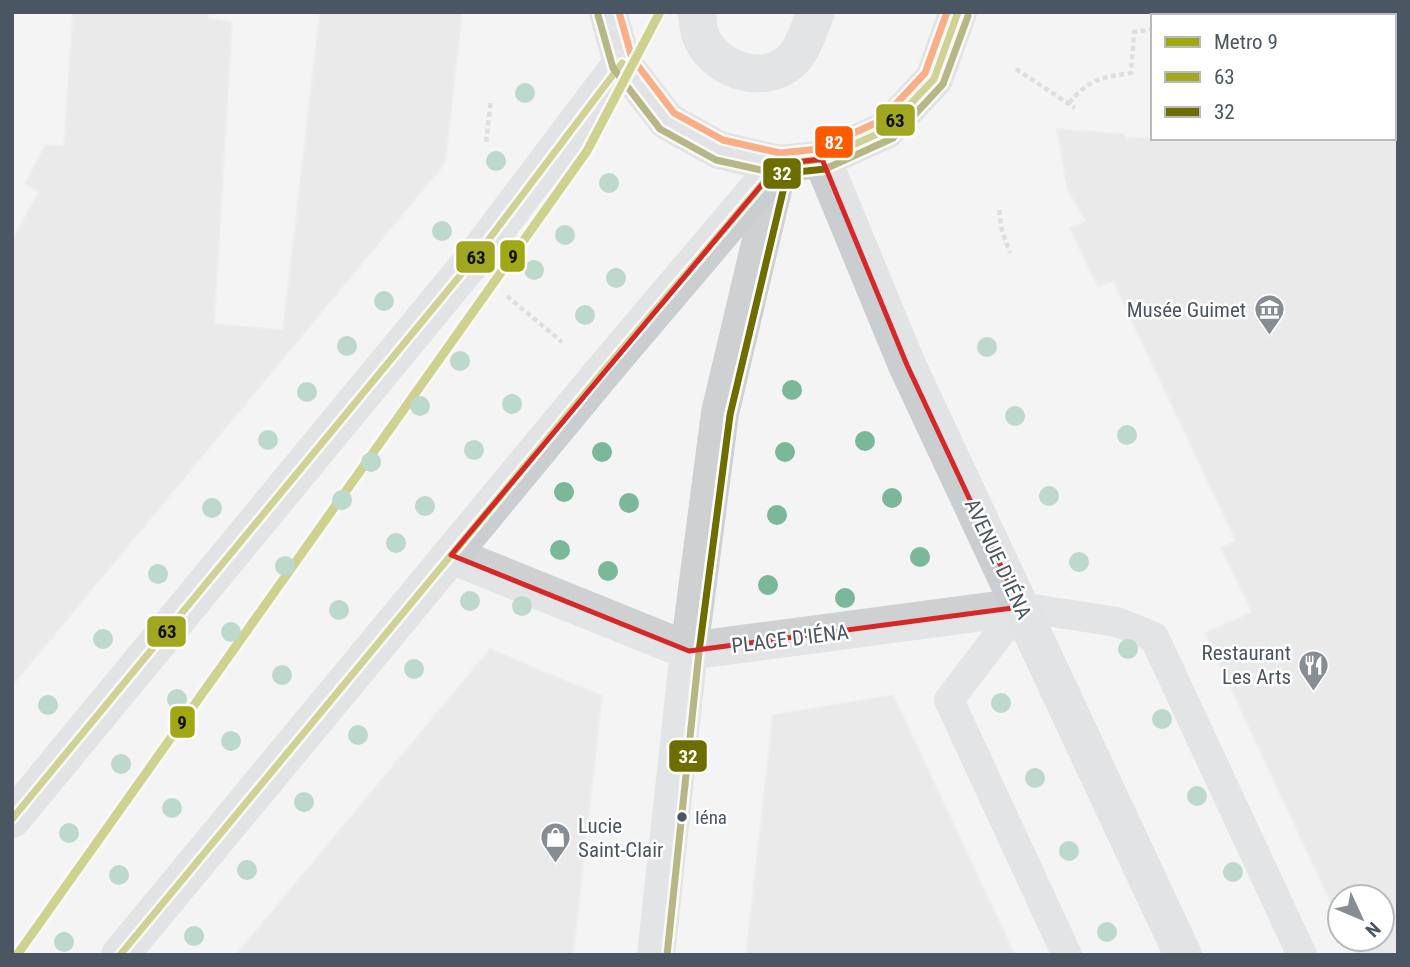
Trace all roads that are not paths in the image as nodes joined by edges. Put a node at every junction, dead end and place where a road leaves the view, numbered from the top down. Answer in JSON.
{"nodes":[{"id":1,"x":608,"y":12,"type":"edge"},
{"id":2,"x":697,"y":12,"type":"edge"},
{"id":3,"x":816,"y":12,"type":"edge"},
{"id":4,"x":958,"y":12,"type":"edge"},
{"id":5,"x":622,"y":63,"type":"junction"},
{"id":6,"x":822,"y":159,"type":"junction"},
{"id":7,"x":779,"y":164,"type":"junction"},
{"id":8,"x":451,"y":555,"type":"junction"},
{"id":9,"x":1020,"y":607,"type":"junction"},
{"id":10,"x":689,"y":651,"type":"junction"},
{"id":11,"x":12,"y":819,"type":"edge"},
{"id":12,"x":120,"y":955,"type":"edge"},
{"id":13,"x":656,"y":955,"type":"edge"},
{"id":14,"x":1068,"y":955,"type":"edge"},
{"id":15,"x":1183,"y":955,"type":"edge"},
{"id":16,"x":1302,"y":955,"type":"edge"}],
"edges":[{"from":1,"to":5,"type":"main road"},
{"from":2,"to":3,"type":"street"},
{"from":4,"to":6,"type":"main road"},
{"from":5,"to":7,"type":"main road"},
{"from":5,"to":11,"type":"main road"},
{"from":6,"to":7,"type":"main road"},
{"from":6,"to":9,"type":"main road","name":"AVENUE D'IÉNA"},
{"from":7,"to":8,"type":"main road"},
{"from":7,"to":10,"type":"street"},
{"from":8,"to":10,"type":"street","name":"PLACE D'IÉNA"},
{"from":8,"to":12,"type":"main road"},
{"from":9,"to":10,"type":"street","name":"PLACE D'IÉNA"},
{"from":9,"to":14,"type":"lane"},
{"from":9,"to":15,"type":"main road","name":"AVENUE D'IÉNA"},
{"from":9,"to":16,"type":"lane"},
{"from":10,"to":13,"type":"street"}]}
